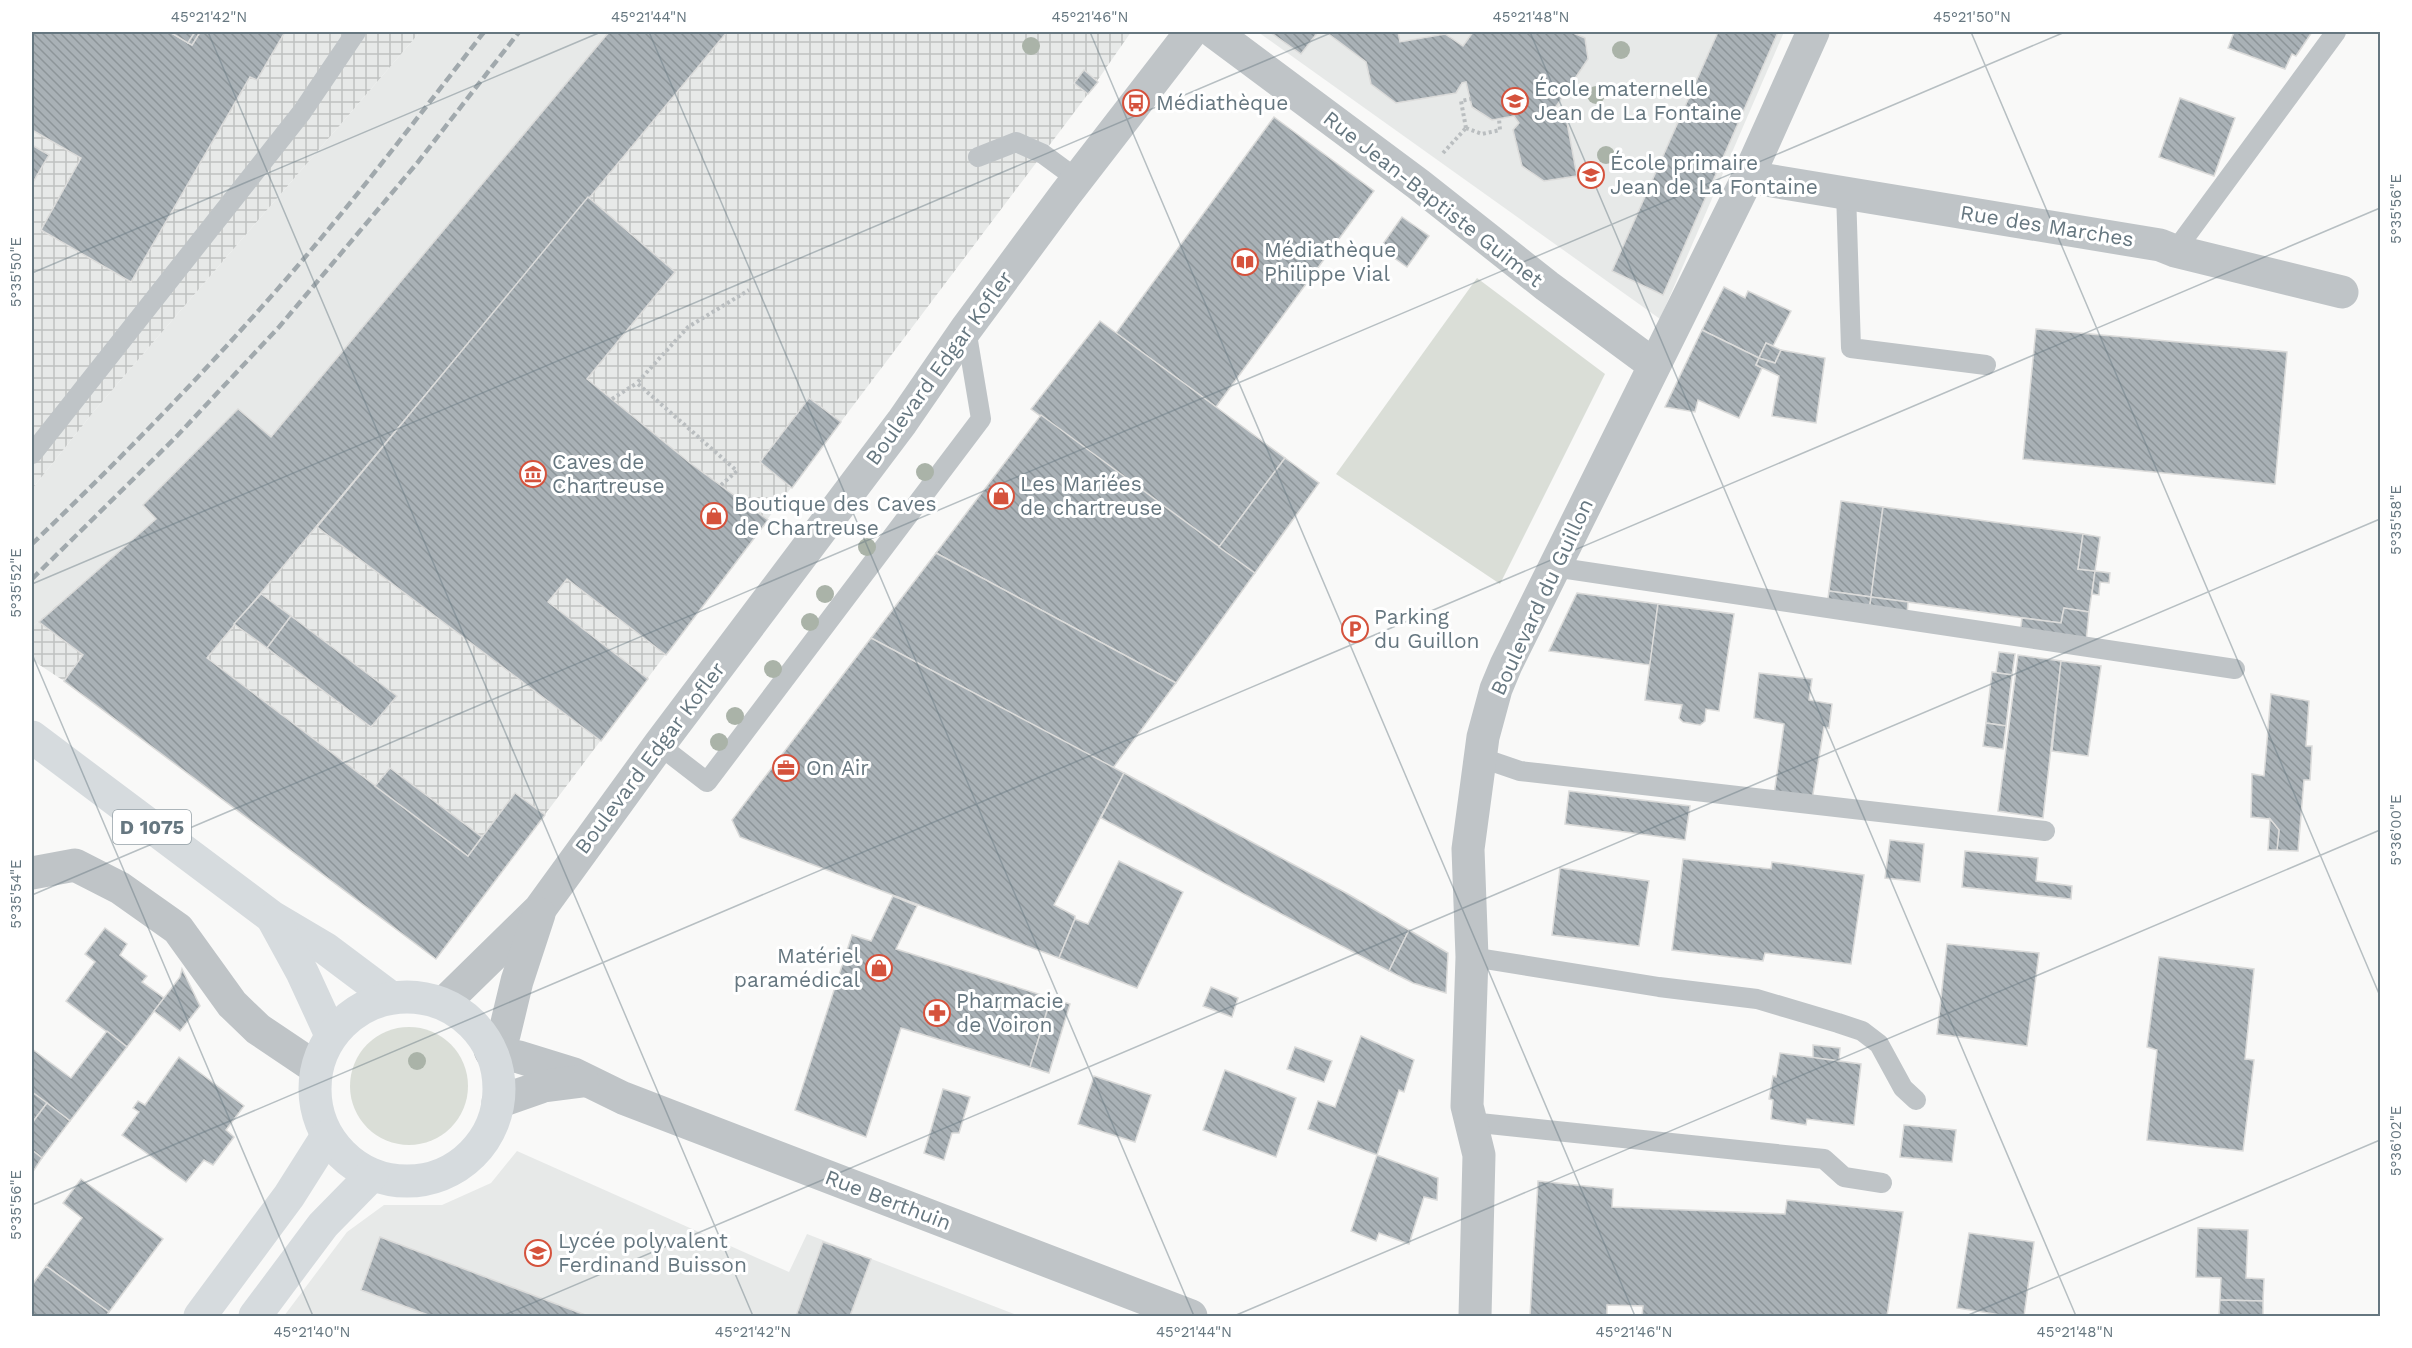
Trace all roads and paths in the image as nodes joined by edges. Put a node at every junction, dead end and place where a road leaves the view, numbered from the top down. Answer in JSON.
{"nodes":[{"id":1,"x":356,"y":32,"type":"edge"},
{"id":2,"x":1191,"y":32,"type":"edge"},
{"id":3,"x":1214,"y":32,"type":"edge"},
{"id":4,"x":1813,"y":32,"type":"edge"},
{"id":5,"x":2336,"y":32,"type":"edge"},
{"id":6,"x":1471,"y":99,"type":"dead end"},
{"id":7,"x":1499,"y":119,"type":"dead end"},
{"id":8,"x":1466,"y":128,"type":"junction"},
{"id":9,"x":1443,"y":153,"type":"dead end"},
{"id":10,"x":978,"y":157,"type":"dead end"},
{"id":11,"x":1748,"y":177,"type":"junction"},
{"id":12,"x":1077,"y":179,"type":"junction"},
{"id":13,"x":1846,"y":192,"type":"junction"},
{"id":14,"x":2175,"y":251,"type":"junction"},
{"id":15,"x":749,"y":290,"type":"dead end"},
{"id":16,"x":2342,"y":292,"type":"dead end"},
{"id":17,"x":966,"y":329,"type":"junction"},
{"id":18,"x":1654,"y":364,"type":"junction"},
{"id":19,"x":1986,"y":365,"type":"dead end"},
{"id":20,"x":637,"y":383,"type":"junction"},
{"id":21,"x":612,"y":399,"type":"dead end"},
{"id":22,"x":32,"y":454,"type":"edge"},
{"id":23,"x":721,"y":485,"type":"dead end"},
{"id":24,"x":1554,"y":567,"type":"junction"},
{"id":25,"x":2235,"y":669,"type":"dead end"},
{"id":26,"x":32,"y":737,"type":"edge"},
{"id":27,"x":659,"y":745,"type":"junction"},
{"id":28,"x":1479,"y":757,"type":"junction"},
{"id":29,"x":2045,"y":831,"type":"dead end"},
{"id":30,"x":32,"y":873,"type":"edge"},
{"id":31,"x":540,"y":909,"type":"junction"},
{"id":32,"x":272,"y":917,"type":"junction"},
{"id":33,"x":1472,"y":957,"type":"junction"},
{"id":34,"x":390,"y":997,"type":"junction"},
{"id":35,"x":444,"y":1003,"type":"junction"},
{"id":36,"x":331,"y":1035,"type":"junction"},
{"id":37,"x":491,"y":1051,"type":"junction"},
{"id":38,"x":316,"y":1068,"type":"junction"},
{"id":39,"x":585,"y":1081,"type":"junction"},
{"id":40,"x":1916,"y":1100,"type":"dead end"},
{"id":41,"x":498,"y":1102,"type":"junction"},
{"id":42,"x":1470,"y":1122,"type":"junction"},
{"id":43,"x":327,"y":1136,"type":"junction"},
{"id":44,"x":372,"y":1175,"type":"junction"},
{"id":45,"x":1882,"y":1183,"type":"dead end"},
{"id":46,"x":200,"y":1317,"type":"edge"},
{"id":47,"x":255,"y":1317,"type":"edge"},
{"id":48,"x":1191,"y":1317,"type":"edge"},
{"id":49,"x":1475,"y":1317,"type":"edge"}],
"edges":[{"from":1,"to":22,"type":"lane"},
{"from":2,"to":12,"type":"street","name":"Boulevard Edgar Kofler"},
{"from":3,"to":18,"type":"street","name":"Rue Jean-Baptiste Guimet"},
{"from":4,"to":11,"type":"street","name":"Boulevard du Guillon"},
{"from":5,"to":14,"type":"lane"},
{"from":6,"to":8,"type":"path"},
{"from":7,"to":8,"type":"path"},
{"from":8,"to":9,"type":"path"},
{"from":10,"to":12,"type":"lane"},
{"from":11,"to":13,"type":"street","name":"Rue des Marches"},
{"from":11,"to":18,"type":"street","name":"Boulevard du Guillon"},
{"from":12,"to":17,"type":"street","name":"Boulevard Edgar Kofler"},
{"from":13,"to":14,"type":"street","name":"Rue des Marches"},
{"from":13,"to":19,"type":"lane"},
{"from":14,"to":16,"type":"street","name":"Rue des Marches"},
{"from":15,"to":20,"type":"path"},
{"from":17,"to":27,"type":"street","name":"Boulevard Edgar Kofler"},
{"from":17,"to":27,"type":"lane"},
{"from":18,"to":24,"type":"street","name":"Boulevard du Guillon"},
{"from":20,"to":21,"type":"path"},
{"from":20,"to":23,"type":"path"},
{"from":24,"to":25,"type":"lane"},
{"from":24,"to":28,"type":"street","name":"Boulevard du Guillon"},
{"from":26,"to":32,"type":"main road","number":"D 1075"},
{"from":27,"to":31,"type":"street","name":"Boulevard Edgar Kofler"},
{"from":28,"to":29,"type":"lane"},
{"from":28,"to":33,"type":"street","name":"Boulevard du Guillon"},
{"from":30,"to":38,"type":"street"},
{"from":31,"to":35,"type":"street","name":"Boulevard Edgar Kofler"},
{"from":31,"to":37,"type":"street","name":"Boulevard Edgar Kofler"},
{"from":32,"to":34,"type":"main road","number":"D 1075"},
{"from":32,"to":36,"type":"main road","number":"D 1075"},
{"from":33,"to":40,"type":"lane"},
{"from":33,"to":42,"type":"street","name":"Boulevard du Guillon"},
{"from":34,"to":35,"type":"main road"},
{"from":34,"to":36,"type":"main road"},
{"from":35,"to":37,"type":"main road"},
{"from":36,"to":38,"type":"main road"},
{"from":37,"to":39,"type":"street","name":"Rue Berthuin"},
{"from":37,"to":41,"type":"main road"},
{"from":38,"to":43,"type":"main road"},
{"from":39,"to":41,"type":"street"},
{"from":39,"to":48,"type":"street","name":"Rue Berthuin"},
{"from":41,"to":44,"type":"main road"},
{"from":42,"to":45,"type":"lane"},
{"from":42,"to":49,"type":"street","name":"Boulevard du Guillon"},
{"from":43,"to":44,"type":"main road"},
{"from":43,"to":46,"type":"main road"},
{"from":44,"to":47,"type":"main road"}]}
